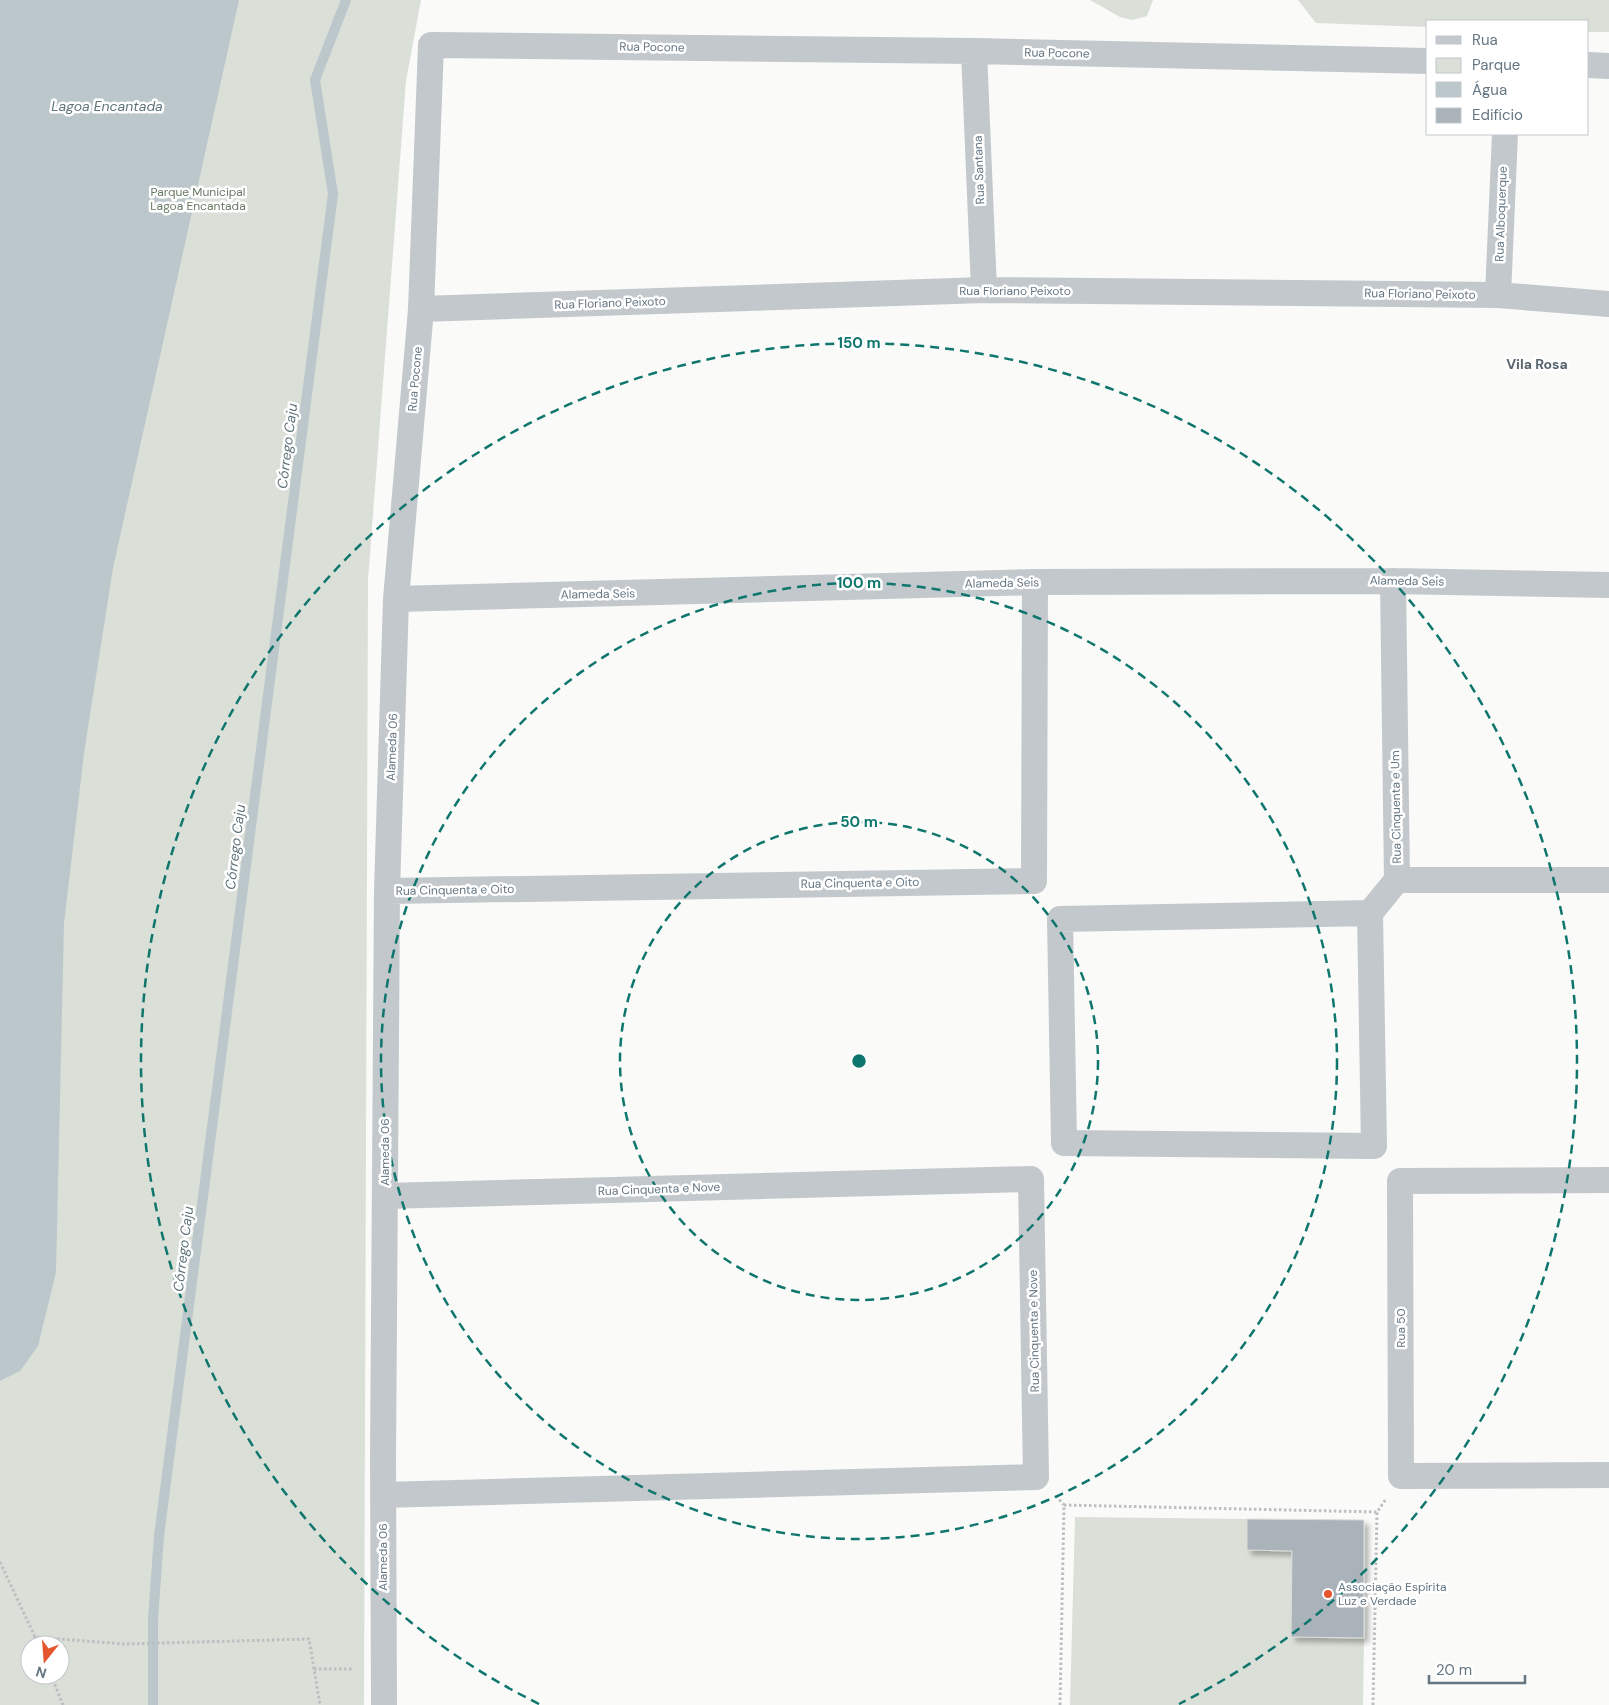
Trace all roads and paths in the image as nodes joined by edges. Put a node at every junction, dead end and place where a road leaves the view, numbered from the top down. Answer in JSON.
{"nodes":[{"id":1,"x":974,"y":51,"type":"junction"},
{"id":2,"x":1426,"y":61,"type":"edge"},
{"id":3,"x":1589,"y":65,"type":"edge"},
{"id":4,"x":1609,"y":66,"type":"edge"},
{"id":5,"x":1505,"y":135,"type":"edge"},
{"id":6,"x":984,"y":290,"type":"junction"},
{"id":7,"x":1498,"y":295,"type":"junction"},
{"id":8,"x":1609,"y":304,"type":"edge"},
{"id":9,"x":421,"y":309,"type":"junction"},
{"id":10,"x":1393,"y":581,"type":"junction"},
{"id":11,"x":1035,"y":582,"type":"junction"},
{"id":12,"x":1609,"y":585,"type":"edge"},
{"id":13,"x":396,"y":599,"type":"junction"},
{"id":14,"x":1397,"y":880,"type":"junction"},
{"id":15,"x":1609,"y":880,"type":"edge"},
{"id":16,"x":387,"y":891,"type":"junction"},
{"id":17,"x":1370,"y":913,"type":"junction"},
{"id":18,"x":1609,"y":1180,"type":"edge"},
{"id":19,"x":385,"y":1196,"type":"junction"},
{"id":20,"x":1609,"y":1475,"type":"edge"},
{"id":21,"x":383,"y":1495,"type":"junction"},
{"id":22,"x":0,"y":1562,"type":"edge"},
{"id":23,"x":34,"y":1635,"type":"edge"},
{"id":24,"x":70,"y":1640,"type":"edge"},
{"id":25,"x":314,"y":1669,"type":"junction"},
{"id":26,"x":384,"y":1669,"type":"junction"},
{"id":27,"x":55,"y":1685,"type":"edge"},
{"id":28,"x":63,"y":1705,"type":"edge"},
{"id":29,"x":320,"y":1705,"type":"edge"},
{"id":30,"x":384,"y":1705,"type":"edge"},
{"id":31,"x":1060,"y":1705,"type":"edge"},
{"id":32,"x":1373,"y":1705,"type":"edge"}],
"edges":[{"from":1,"to":2,"type":"street","name":"Rua Pocone"},
{"from":1,"to":6,"type":"street","name":"Rua Santana"},
{"from":1,"to":9,"type":"street","name":"Rua Pocone"},
{"from":3,"to":4,"type":"street"},
{"from":5,"to":7,"type":"street","name":"Rua Alboquerque"},
{"from":6,"to":7,"type":"street","name":"Rua Floriano Peixoto"},
{"from":6,"to":9,"type":"street","name":"Rua Floriano Peixoto"},
{"from":7,"to":8,"type":"street","name":"Rua Floriano Peixoto"},
{"from":9,"to":13,"type":"street","name":"Rua Pocone"},
{"from":10,"to":11,"type":"street","name":"Alameda Seis"},
{"from":10,"to":12,"type":"street","name":"Alameda Seis"},
{"from":10,"to":14,"type":"street","name":"Rua Cinquenta e Um"},
{"from":11,"to":13,"type":"street","name":"Alameda Seis"},
{"from":11,"to":16,"type":"street","name":"Rua Cinquenta e Oito"},
{"from":13,"to":16,"type":"street","name":"Alameda 06"},
{"from":14,"to":15,"type":"street","name":"Rua Cinquenta e Um"},
{"from":14,"to":17,"type":"street"},
{"from":16,"to":19,"type":"street","name":"Alameda 06"},
{"from":17,"to":17,"type":"street"},
{"from":18,"to":20,"type":"street","name":"Rua 50"},
{"from":19,"to":21,"type":"street","name":"Alameda 06"},
{"from":19,"to":21,"type":"street","name":"Rua Cinquenta e Nove"},
{"from":21,"to":26,"type":"street","name":"Alameda 06"},
{"from":22,"to":23,"type":"path"},
{"from":24,"to":25,"type":"path"},
{"from":25,"to":26,"type":"path"},
{"from":25,"to":29,"type":"path"},
{"from":26,"to":30,"type":"street","name":"Alameda 06"},
{"from":27,"to":28,"type":"path"},
{"from":31,"to":32,"type":"path"}]}
